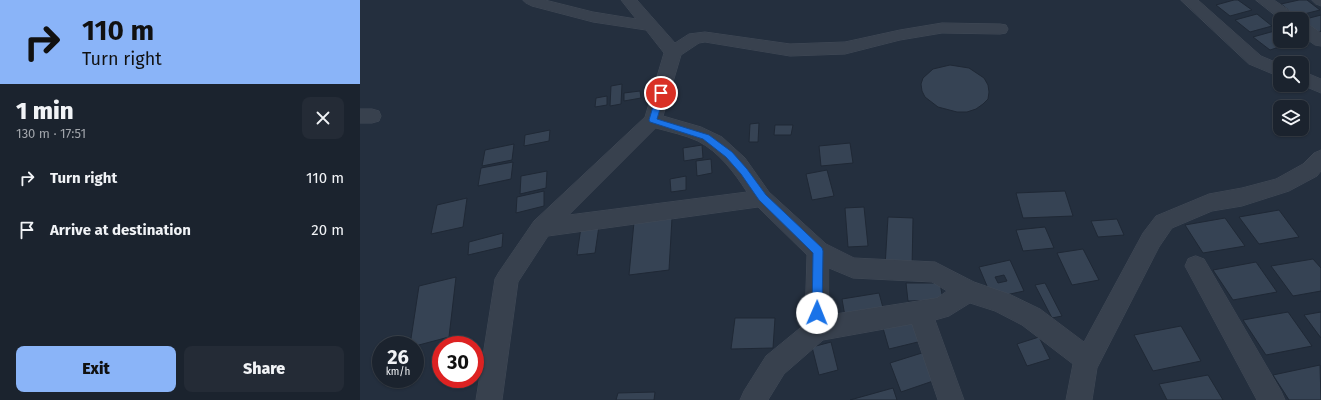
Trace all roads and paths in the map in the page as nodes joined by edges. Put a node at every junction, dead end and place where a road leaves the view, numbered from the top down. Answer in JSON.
{"nodes":[{"id":1,"x":532,"y":0,"type":"edge"},
{"id":2,"x":629,"y":0,"type":"edge"},
{"id":3,"x":1190,"y":0,"type":"edge"},
{"id":4,"x":1264,"y":0,"type":"edge"},
{"id":5,"x":1280,"y":12,"type":"edge"},
{"id":6,"x":650,"y":26,"type":"junction"},
{"id":7,"x":1000,"y":29,"type":"dead end"},
{"id":8,"x":1309,"y":33,"type":"edge"},
{"id":9,"x":1321,"y":42,"type":"edge"},
{"id":10,"x":673,"y":52,"type":"junction"},
{"id":11,"x":1273,"y":68,"type":"edge"},
{"id":12,"x":1309,"y":81,"type":"edge"},
{"id":13,"x":1321,"y":87,"type":"edge"},
{"id":14,"x":653,"y":120,"type":"junction"},
{"id":15,"x":1321,"y":158,"type":"edge"},
{"id":16,"x":762,"y":198,"type":"junction"},
{"id":17,"x":542,"y":228,"type":"junction"},
{"id":18,"x":818,"y":251,"type":"junction"},
{"id":19,"x":1196,"y":266,"type":"dead end"},
{"id":20,"x":968,"y":291,"type":"junction"},
{"id":21,"x":920,"y":311,"type":"junction"},
{"id":22,"x":817,"y":329,"type":"junction"},
{"id":23,"x":1088,"y":360,"type":"junction"},
{"id":24,"x":489,"y":400,"type":"edge"},
{"id":25,"x":753,"y":400,"type":"edge"},
{"id":26,"x":951,"y":400,"type":"edge"},
{"id":27,"x":1079,"y":400,"type":"edge"},
{"id":28,"x":1272,"y":400,"type":"edge"}],
"edges":[{"from":1,"to":6,"type":"street"},
{"from":2,"to":6,"type":"street"},
{"from":3,"to":11,"type":"street"},
{"from":4,"to":5,"type":"street"},
{"from":6,"to":10,"type":"street"},
{"from":7,"to":10,"type":"street"},
{"from":8,"to":9,"type":"street"},
{"from":10,"to":14,"type":"street"},
{"from":12,"to":13,"type":"street"},
{"from":14,"to":16,"type":"street"},
{"from":14,"to":17,"type":"street"},
{"from":15,"to":23,"type":"street"},
{"from":16,"to":17,"type":"street"},
{"from":16,"to":18,"type":"street"},
{"from":17,"to":24,"type":"street"},
{"from":18,"to":20,"type":"street"},
{"from":18,"to":22,"type":"street"},
{"from":19,"to":28,"type":"street"},
{"from":20,"to":21,"type":"street"},
{"from":20,"to":23,"type":"street"},
{"from":21,"to":22,"type":"street"},
{"from":21,"to":26,"type":"street"},
{"from":22,"to":25,"type":"street"},
{"from":23,"to":27,"type":"street"}]}
